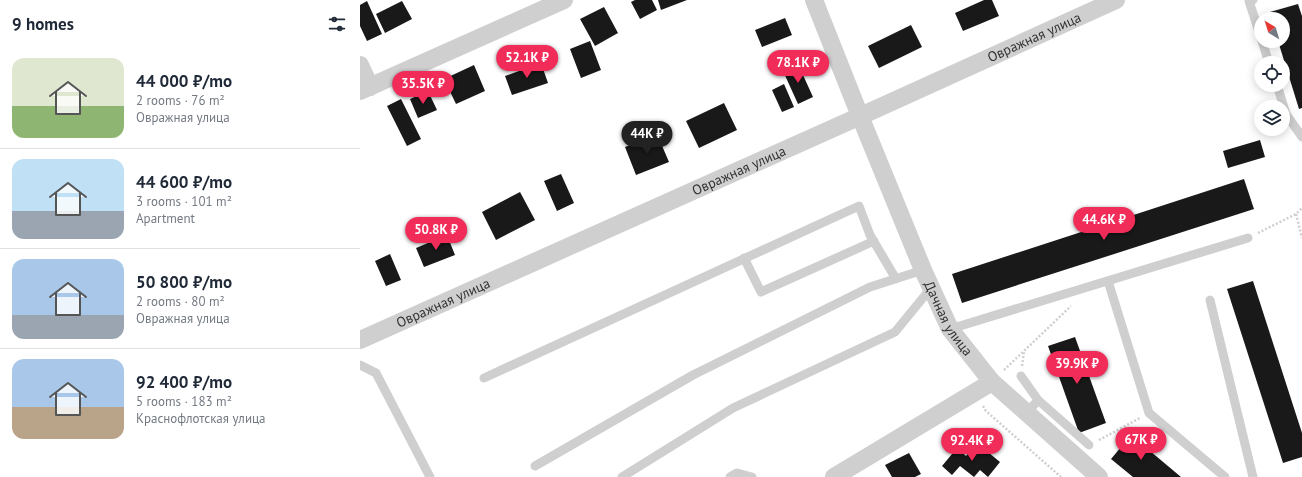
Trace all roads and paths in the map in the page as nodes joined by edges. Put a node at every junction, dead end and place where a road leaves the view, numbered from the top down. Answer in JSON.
{"nodes":[{"id":1,"x":564,"y":0,"type":"edge"},
{"id":2,"x":814,"y":0,"type":"edge"},
{"id":3,"x":1116,"y":0,"type":"edge"},
{"id":4,"x":1250,"y":0,"type":"edge"},
{"id":5,"x":1254,"y":14,"type":"edge"},
{"id":6,"x":360,"y":65,"type":"edge"},
{"id":7,"x":365,"y":89,"type":"edge"},
{"id":8,"x":1278,"y":92,"type":"edge"},
{"id":9,"x":860,"y":116,"type":"junction"},
{"id":10,"x":1302,"y":137,"type":"edge"},
{"id":11,"x":1302,"y":208,"type":"edge"},
{"id":12,"x":1296,"y":214,"type":"junction"},
{"id":13,"x":1248,"y":238,"type":"joint"},
{"id":14,"x":1302,"y":238,"type":"edge"},
{"id":15,"x":874,"y":241,"type":"junction"},
{"id":16,"x":744,"y":258,"type":"junction"},
{"id":17,"x":922,"y":270,"type":"junction"},
{"id":18,"x":896,"y":279,"type":"junction"},
{"id":19,"x":1108,"y":281,"type":"junction"},
{"id":20,"x":1091,"y":286,"type":"junction"},
{"id":21,"x":931,"y":288,"type":"junction"},
{"id":22,"x":1210,"y":300,"type":"dead end"},
{"id":23,"x":950,"y":329,"type":"junction"},
{"id":24,"x":360,"y":340,"type":"edge"},
{"id":25,"x":360,"y":365,"type":"edge"},
{"id":26,"x":1021,"y":376,"type":"dead end"},
{"id":27,"x":484,"y":378,"type":"dead end"},
{"id":28,"x":992,"y":382,"type":"junction"},
{"id":29,"x":1032,"y":407,"type":"junction"},
{"id":30,"x":986,"y":410,"type":"dead end"},
{"id":31,"x":1149,"y":413,"type":"junction"},
{"id":32,"x":1089,"y":445,"type":"joint"},
{"id":33,"x":535,"y":466,"type":"dead end"},
{"id":34,"x":430,"y":477,"type":"edge"},
{"id":35,"x":622,"y":477,"type":"edge"},
{"id":36,"x":730,"y":477,"type":"edge"},
{"id":37,"x":752,"y":477,"type":"edge"},
{"id":38,"x":834,"y":477,"type":"edge"},
{"id":39,"x":1060,"y":477,"type":"edge"},
{"id":40,"x":1098,"y":477,"type":"edge"},
{"id":41,"x":1225,"y":477,"type":"edge"},
{"id":42,"x":1253,"y":477,"type":"edge"}],
"edges":[{"from":1,"to":7,"type":"street"},
{"from":2,"to":9,"type":"street","name":"Дачная улица"},
{"from":3,"to":9,"type":"street","name":"Овражная улица"},
{"from":4,"to":5,"type":"lane"},
{"from":6,"to":7,"type":"street"},
{"from":8,"to":10,"type":"lane"},
{"from":9,"to":17,"type":"street","name":"Дачная улица"},
{"from":9,"to":24,"type":"street","name":"Овражная улица"},
{"from":11,"to":12,"type":"path"},
{"from":12,"to":13,"type":"path"},
{"from":12,"to":14,"type":"path"},
{"from":13,"to":19,"type":"lane"},
{"from":15,"to":16,"type":"lane"},
{"from":15,"to":16,"type":"lane"},
{"from":15,"to":18,"type":"lane"},
{"from":16,"to":27,"type":"lane"},
{"from":17,"to":18,"type":"lane"},
{"from":17,"to":21,"type":"street","name":"Дачная улица"},
{"from":18,"to":33,"type":"lane"},
{"from":19,"to":20,"type":"lane"},
{"from":19,"to":31,"type":"lane"},
{"from":20,"to":23,"type":"lane"},
{"from":20,"to":28,"type":"path"},
{"from":21,"to":23,"type":"street","name":"Дачная улица"},
{"from":21,"to":35,"type":"lane"},
{"from":22,"to":42,"type":"lane"},
{"from":23,"to":28,"type":"street","name":"Дачная улица"},
{"from":25,"to":34,"type":"lane"},
{"from":26,"to":29,"type":"lane"},
{"from":28,"to":29,"type":"street","name":"Дачная улица"},
{"from":28,"to":38,"type":"street"},
{"from":29,"to":32,"type":"lane"},
{"from":29,"to":40,"type":"street","name":"Дачная улица"},
{"from":30,"to":39,"type":"path"},
{"from":31,"to":32,"type":"path"},
{"from":31,"to":41,"type":"lane"},
{"from":36,"to":37,"type":"lane"}]}
